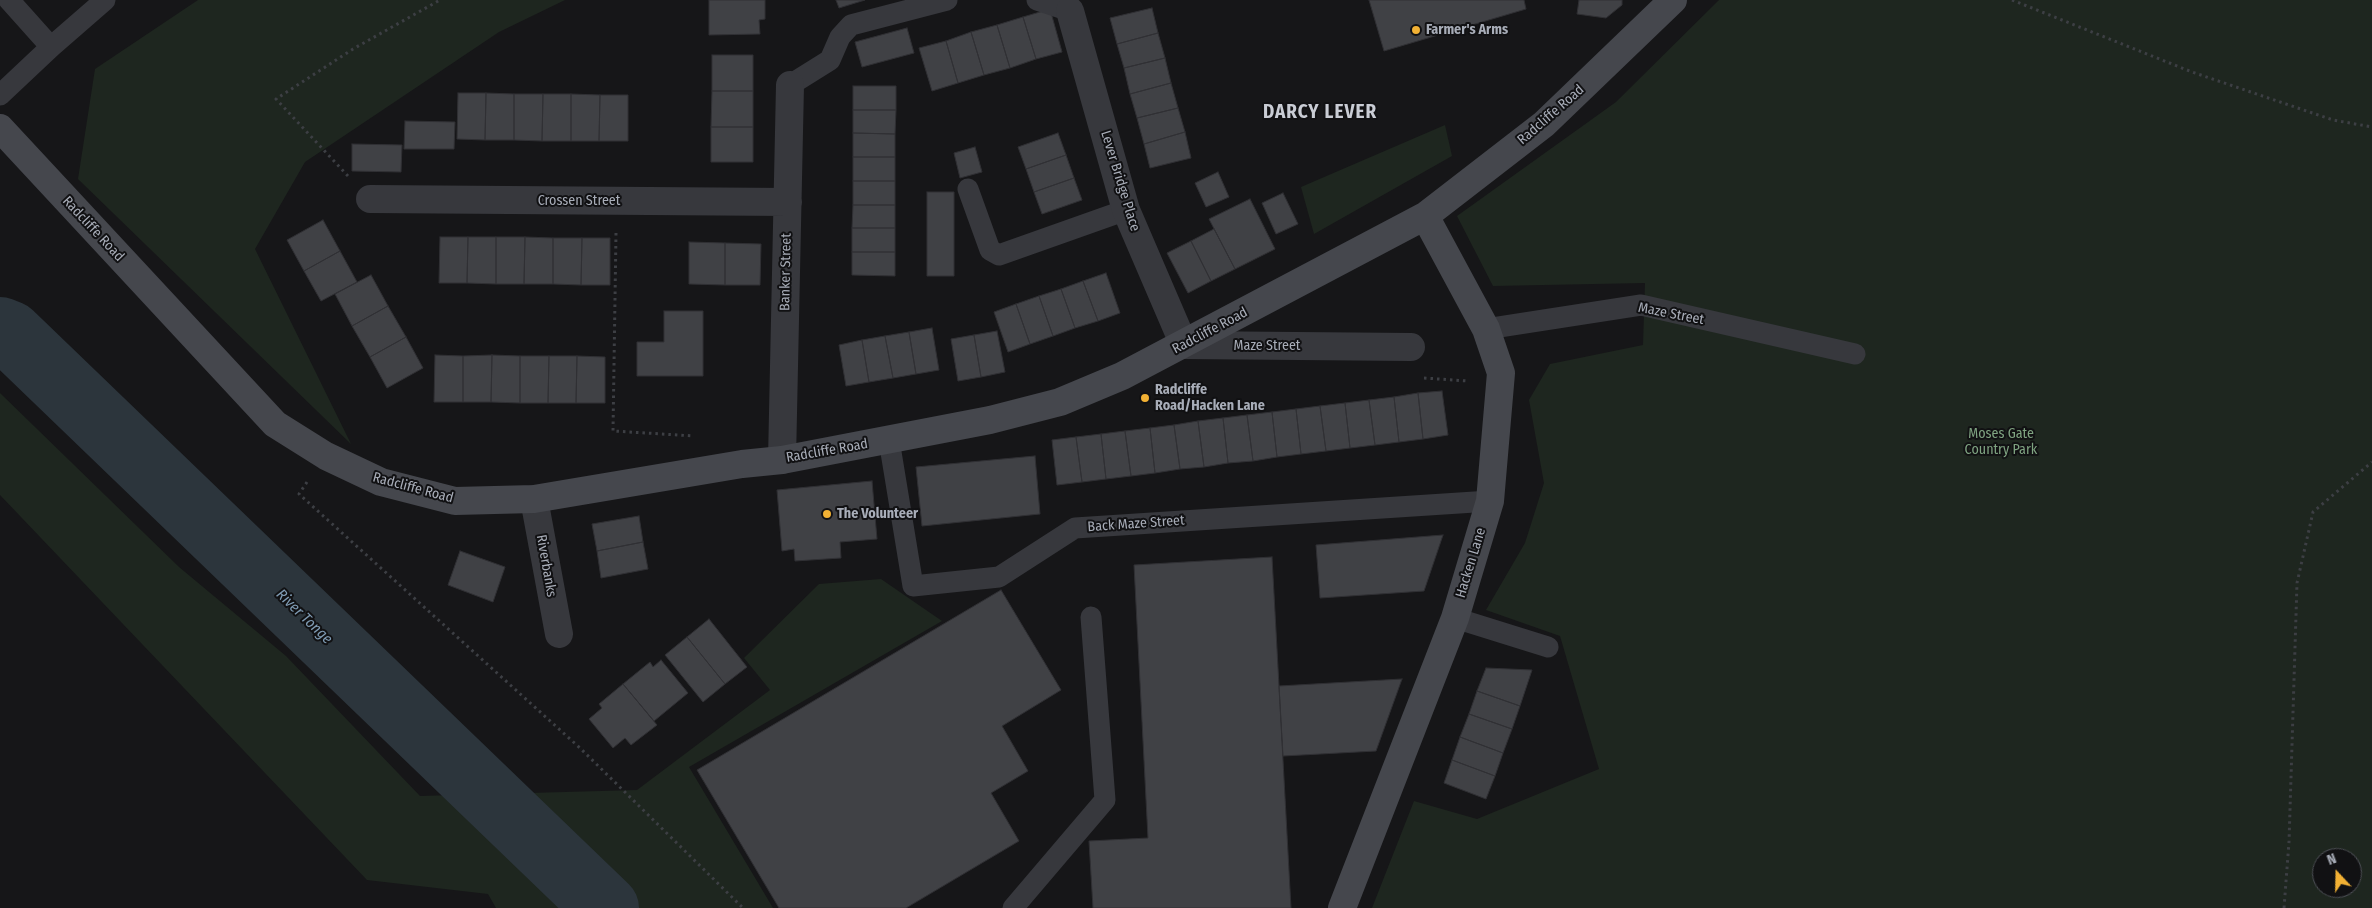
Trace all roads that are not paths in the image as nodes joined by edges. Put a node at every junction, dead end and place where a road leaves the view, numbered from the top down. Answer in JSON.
{"nodes":[{"id":1,"x":9,"y":0,"type":"edge"},
{"id":2,"x":105,"y":0,"type":"edge"},
{"id":3,"x":947,"y":0,"type":"edge"},
{"id":4,"x":1037,"y":0,"type":"edge"},
{"id":5,"x":1672,"y":0,"type":"edge"},
{"id":6,"x":1070,"y":11,"type":"joint"},
{"id":7,"x":51,"y":47,"type":"junction"},
{"id":8,"x":790,"y":85,"type":"joint"},
{"id":9,"x":0,"y":95,"type":"edge"},
{"id":10,"x":0,"y":128,"type":"edge"},
{"id":11,"x":968,"y":189,"type":"dead end"},
{"id":12,"x":370,"y":199,"type":"road end"},
{"id":13,"x":788,"y":202,"type":"junction"},
{"id":14,"x":1126,"y":210,"type":"junction"},
{"id":15,"x":1425,"y":216,"type":"junction"},
{"id":16,"x":1486,"y":329,"type":"junction"},
{"id":17,"x":1184,"y":345,"type":"junction"},
{"id":18,"x":1411,"y":347,"type":"road end"},
{"id":19,"x":1855,"y":354,"type":"dead end"},
{"id":20,"x":889,"y":440,"type":"junction"},
{"id":21,"x":782,"y":460,"type":"junction"},
{"id":22,"x":534,"y":499,"type":"junction"},
{"id":23,"x":1490,"y":500,"type":"junction"},
{"id":24,"x":1091,"y":617,"type":"dead end"},
{"id":25,"x":1455,"y":618,"type":"junction"},
{"id":26,"x":558,"y":634,"type":"dead end"},
{"id":27,"x":1548,"y":647,"type":"dead end"},
{"id":28,"x":1013,"y":908,"type":"edge"},
{"id":29,"x":1342,"y":908,"type":"edge"}],
"edges":[{"from":1,"to":7,"type":"lane"},
{"from":2,"to":7,"type":"lane"},
{"from":3,"to":8,"type":"lane"},
{"from":4,"to":6,"type":"lane"},
{"from":5,"to":15,"type":"main road","name":"Radcliffe Road"},
{"from":6,"to":14,"type":"street","name":"Lever Bridge Place"},
{"from":7,"to":9,"type":"lane"},
{"from":8,"to":13,"type":"street","name":"Banker Street"},
{"from":10,"to":22,"type":"main road","name":"Radcliffe Road"},
{"from":11,"to":14,"type":"lane"},
{"from":12,"to":13,"type":"street","name":"Crossen Street"},
{"from":13,"to":21,"type":"street","name":"Banker Street"},
{"from":14,"to":17,"type":"street","name":"Lever Bridge Place"},
{"from":15,"to":16,"type":"main road","name":"Hacken Lane"},
{"from":15,"to":17,"type":"main road","name":"Radcliffe Road"},
{"from":16,"to":19,"type":"lane","name":"Maze Street"},
{"from":16,"to":23,"type":"main road","name":"Hacken Lane"},
{"from":17,"to":18,"type":"street","name":"Maze Street"},
{"from":17,"to":20,"type":"main road","name":"Radcliffe Road"},
{"from":20,"to":21,"type":"main road","name":"Radcliffe Road"},
{"from":20,"to":23,"type":"lane","name":"Back Maze Street"},
{"from":21,"to":22,"type":"main road","name":"Radcliffe Road"},
{"from":22,"to":26,"type":"street","name":"Riverbanks"},
{"from":23,"to":25,"type":"main road","name":"Hacken Lane"},
{"from":24,"to":28,"type":"lane"},
{"from":25,"to":27,"type":"lane"},
{"from":25,"to":29,"type":"main road","name":"Hacken Lane"}]}
